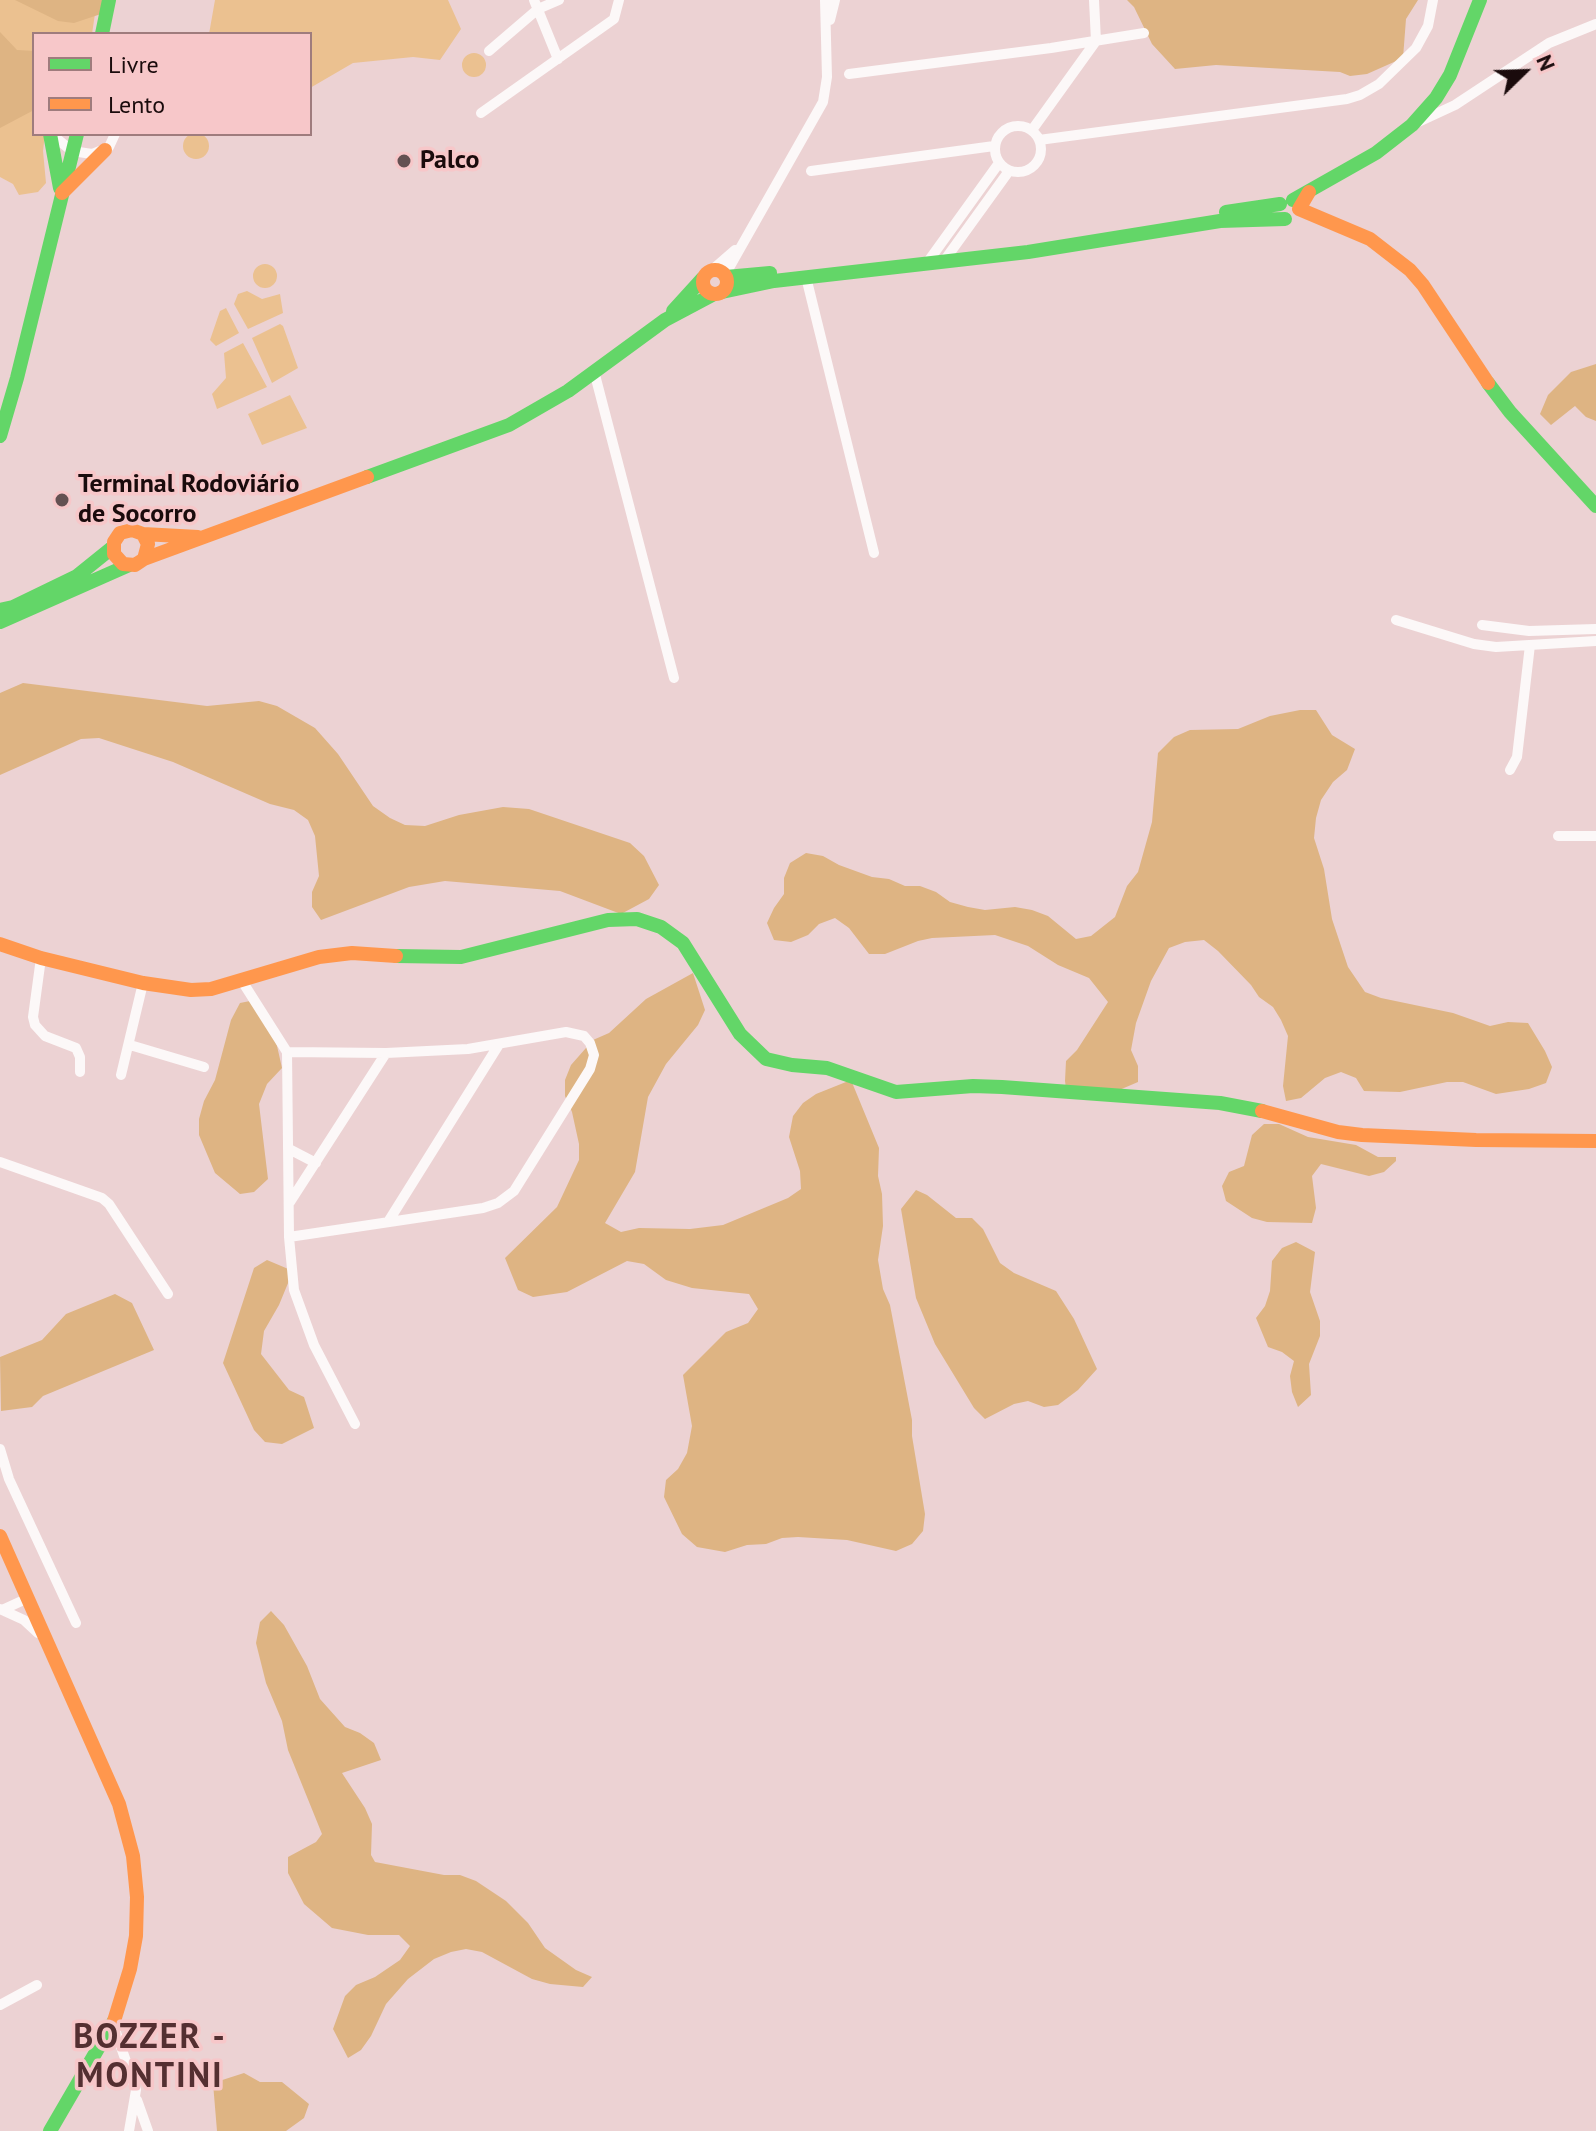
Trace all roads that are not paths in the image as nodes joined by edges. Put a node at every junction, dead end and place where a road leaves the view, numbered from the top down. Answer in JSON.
{"nodes":[{"id":1,"x":109,"y":0,"type":"edge"},
{"id":2,"x":559,"y":0,"type":"edge"},
{"id":3,"x":619,"y":0,"type":"edge"},
{"id":4,"x":825,"y":0,"type":"edge"},
{"id":5,"x":835,"y":0,"type":"edge"},
{"id":6,"x":1094,"y":0,"type":"edge"},
{"id":7,"x":1433,"y":0,"type":"edge"},
{"id":8,"x":1480,"y":0,"type":"edge"},
{"id":9,"x":536,"y":5,"type":"edge"},
{"id":10,"x":1596,"y":24,"type":"edge"},
{"id":11,"x":102,"y":32,"type":"edge"},
{"id":12,"x":1144,"y":33,"type":"dead end"},
{"id":13,"x":826,"y":37,"type":"junction"},
{"id":14,"x":1096,"y":41,"type":"junction"},
{"id":15,"x":489,"y":51,"type":"dead end"},
{"id":16,"x":558,"y":59,"type":"junction"},
{"id":17,"x":849,"y":74,"type":"dead end"},
{"id":18,"x":481,"y":113,"type":"dead end"},
{"id":19,"x":1412,"y":125,"type":"junction"},
{"id":20,"x":1032,"y":130,"type":"junction"},
{"id":21,"x":50,"y":136,"type":"edge"},
{"id":22,"x":53,"y":136,"type":"edge"},
{"id":23,"x":76,"y":136,"type":"edge"},
{"id":24,"x":114,"y":136,"type":"edge"},
{"id":25,"x":1039,"y":140,"type":"junction"},
{"id":26,"x":994,"y":146,"type":"junction"},
{"id":27,"x":105,"y":150,"type":"junction"},
{"id":28,"x":72,"y":151,"type":"junction"},
{"id":29,"x":999,"y":163,"type":"junction"},
{"id":30,"x":811,"y":171,"type":"dead end"},
{"id":31,"x":1009,"y":171,"type":"junction"},
{"id":32,"x":987,"y":192,"type":"junction"},
{"id":33,"x":61,"y":194,"type":"junction"},
{"id":34,"x":1290,"y":210,"type":"junction"},
{"id":35,"x":939,"y":257,"type":"junction"},
{"id":36,"x":717,"y":275,"type":"junction"},
{"id":37,"x":806,"y":277,"type":"junction"},
{"id":38,"x":718,"y":293,"type":"junction"},
{"id":39,"x":665,"y":320,"type":"junction"},
{"id":40,"x":594,"y":371,"type":"junction"},
{"id":41,"x":0,"y":436,"type":"edge"},
{"id":42,"x":1596,"y":506,"type":"edge"},
{"id":43,"x":143,"y":534,"type":"junction"},
{"id":44,"x":206,"y":537,"type":"junction"},
{"id":45,"x":113,"y":547,"type":"junction"},
{"id":46,"x":874,"y":553,"type":"dead end"},
{"id":47,"x":144,"y":559,"type":"junction"},
{"id":48,"x":129,"y":565,"type":"junction"},
{"id":49,"x":0,"y":610,"type":"edge"},
{"id":50,"x":1396,"y":620,"type":"dead end"},
{"id":51,"x":0,"y":622,"type":"edge"},
{"id":52,"x":1482,"y":625,"type":"dead end"},
{"id":53,"x":1596,"y":629,"type":"edge"},
{"id":54,"x":1596,"y":641,"type":"edge"},
{"id":55,"x":1530,"y":645,"type":"junction"},
{"id":56,"x":674,"y":678,"type":"dead end"},
{"id":57,"x":1510,"y":770,"type":"dead end"},
{"id":58,"x":1558,"y":836,"type":"dead end"},
{"id":59,"x":1596,"y":836,"type":"edge"},
{"id":60,"x":2,"y":947,"type":"edge"},
{"id":61,"x":41,"y":958,"type":"junction"},
{"id":62,"x":242,"y":981,"type":"junction"},
{"id":63,"x":143,"y":983,"type":"junction"},
{"id":64,"x":130,"y":1045,"type":"junction"},
{"id":65,"x":498,"y":1046,"type":"junction"},
{"id":66,"x":287,"y":1052,"type":"junction"},
{"id":67,"x":386,"y":1053,"type":"junction"},
{"id":68,"x":204,"y":1067,"type":"dead end"},
{"id":69,"x":80,"y":1072,"type":"dead end"},
{"id":70,"x":121,"y":1075,"type":"dead end"},
{"id":71,"x":1596,"y":1141,"type":"edge"},
{"id":72,"x":289,"y":1149,"type":"junction"},
{"id":73,"x":0,"y":1162,"type":"edge"},
{"id":74,"x":316,"y":1163,"type":"junction"},
{"id":75,"x":289,"y":1204,"type":"junction"},
{"id":76,"x":388,"y":1222,"type":"junction"},
{"id":77,"x":289,"y":1237,"type":"junction"},
{"id":78,"x":168,"y":1294,"type":"dead end"},
{"id":79,"x":355,"y":1424,"type":"dead end"},
{"id":80,"x":0,"y":1449,"type":"edge"},
{"id":81,"x":0,"y":1536,"type":"edge"},
{"id":82,"x":26,"y":1599,"type":"junction"},
{"id":83,"x":1,"y":1610,"type":"edge"},
{"id":84,"x":76,"y":1623,"type":"dead end"},
{"id":85,"x":46,"y":1645,"type":"junction"},
{"id":86,"x":37,"y":1985,"type":"dead end"},
{"id":87,"x":0,"y":2005,"type":"edge"},
{"id":88,"x":113,"y":2024,"type":"junction"},
{"id":89,"x":136,"y":2098,"type":"junction"},
{"id":90,"x":50,"y":2131,"type":"edge"},
{"id":91,"x":129,"y":2131,"type":"edge"},
{"id":92,"x":148,"y":2131,"type":"edge"}],
"edges":[{"from":1,"to":11,"type":"main road"},
{"from":2,"to":9,"type":"street"},
{"from":3,"to":16,"type":"street"},
{"from":4,"to":13,"type":"street"},
{"from":5,"to":13,"type":"street"},
{"from":6,"to":14,"type":"street"},
{"from":7,"to":25,"type":"street"},
{"from":8,"to":19,"type":"main road"},
{"from":9,"to":15,"type":"street"},
{"from":9,"to":16,"type":"street"},
{"from":10,"to":19,"type":"street"},
{"from":12,"to":14,"type":"street"},
{"from":13,"to":36,"type":"street"},
{"from":14,"to":17,"type":"street"},
{"from":14,"to":20,"type":"street"},
{"from":16,"to":18,"type":"street"},
{"from":19,"to":34,"type":"main road"},
{"from":20,"to":25,"type":"street"},
{"from":20,"to":26,"type":"street"},
{"from":21,"to":33,"type":"main road"},
{"from":22,"to":28,"type":"street"},
{"from":23,"to":28,"type":"main road"},
{"from":24,"to":27,"type":"street"},
{"from":25,"to":31,"type":"street"},
{"from":26,"to":29,"type":"street"},
{"from":26,"to":30,"type":"street"},
{"from":27,"to":28,"type":"street"},
{"from":27,"to":33,"type":"main road"},
{"from":28,"to":33,"type":"main road"},
{"from":29,"to":31,"type":"street"},
{"from":29,"to":32,"type":"street"},
{"from":31,"to":32,"type":"street"},
{"from":32,"to":35,"type":"street"},
{"from":32,"to":35,"type":"street"},
{"from":33,"to":41,"type":"main road"},
{"from":34,"to":35,"type":"main road"},
{"from":34,"to":42,"type":"main road"},
{"from":35,"to":36,"type":"main road"},
{"from":35,"to":37,"type":"main road"},
{"from":36,"to":38,"type":"main road"},
{"from":36,"to":38,"type":"main road"},
{"from":36,"to":39,"type":"main road"},
{"from":37,"to":38,"type":"main road"},
{"from":37,"to":46,"type":"street"},
{"from":38,"to":39,"type":"main road"},
{"from":39,"to":40,"type":"main road"},
{"from":40,"to":44,"type":"main road"},
{"from":40,"to":56,"type":"street"},
{"from":43,"to":44,"type":"main road"},
{"from":43,"to":45,"type":"main road"},
{"from":43,"to":47,"type":"main road"},
{"from":44,"to":47,"type":"main road"},
{"from":45,"to":48,"type":"main road"},
{"from":45,"to":49,"type":"main road"},
{"from":47,"to":48,"type":"main road"},
{"from":48,"to":51,"type":"main road"},
{"from":50,"to":55,"type":"street"},
{"from":52,"to":53,"type":"street"},
{"from":54,"to":55,"type":"street"},
{"from":55,"to":57,"type":"street"},
{"from":58,"to":59,"type":"street"},
{"from":60,"to":61,"type":"main road"},
{"from":61,"to":63,"type":"main road"},
{"from":61,"to":69,"type":"street"},
{"from":62,"to":63,"type":"main road"},
{"from":62,"to":66,"type":"street"},
{"from":62,"to":71,"type":"main road"},
{"from":63,"to":64,"type":"street"},
{"from":64,"to":68,"type":"street"},
{"from":64,"to":70,"type":"street"},
{"from":65,"to":67,"type":"street"},
{"from":65,"to":76,"type":"street"},
{"from":65,"to":76,"type":"street"},
{"from":66,"to":67,"type":"street"},
{"from":66,"to":72,"type":"street"},
{"from":67,"to":74,"type":"street"},
{"from":72,"to":74,"type":"street"},
{"from":72,"to":75,"type":"street"},
{"from":73,"to":78,"type":"street"},
{"from":74,"to":75,"type":"street"},
{"from":75,"to":77,"type":"street"},
{"from":76,"to":77,"type":"street"},
{"from":77,"to":79,"type":"street"},
{"from":80,"to":84,"type":"street"},
{"from":81,"to":82,"type":"main road"},
{"from":82,"to":83,"type":"street"},
{"from":82,"to":85,"type":"main road"},
{"from":83,"to":85,"type":"street"},
{"from":85,"to":88,"type":"main road"},
{"from":86,"to":87,"type":"street"},
{"from":88,"to":89,"type":"street"},
{"from":88,"to":90,"type":"main road"},
{"from":89,"to":91,"type":"street"},
{"from":89,"to":92,"type":"street"}]}
